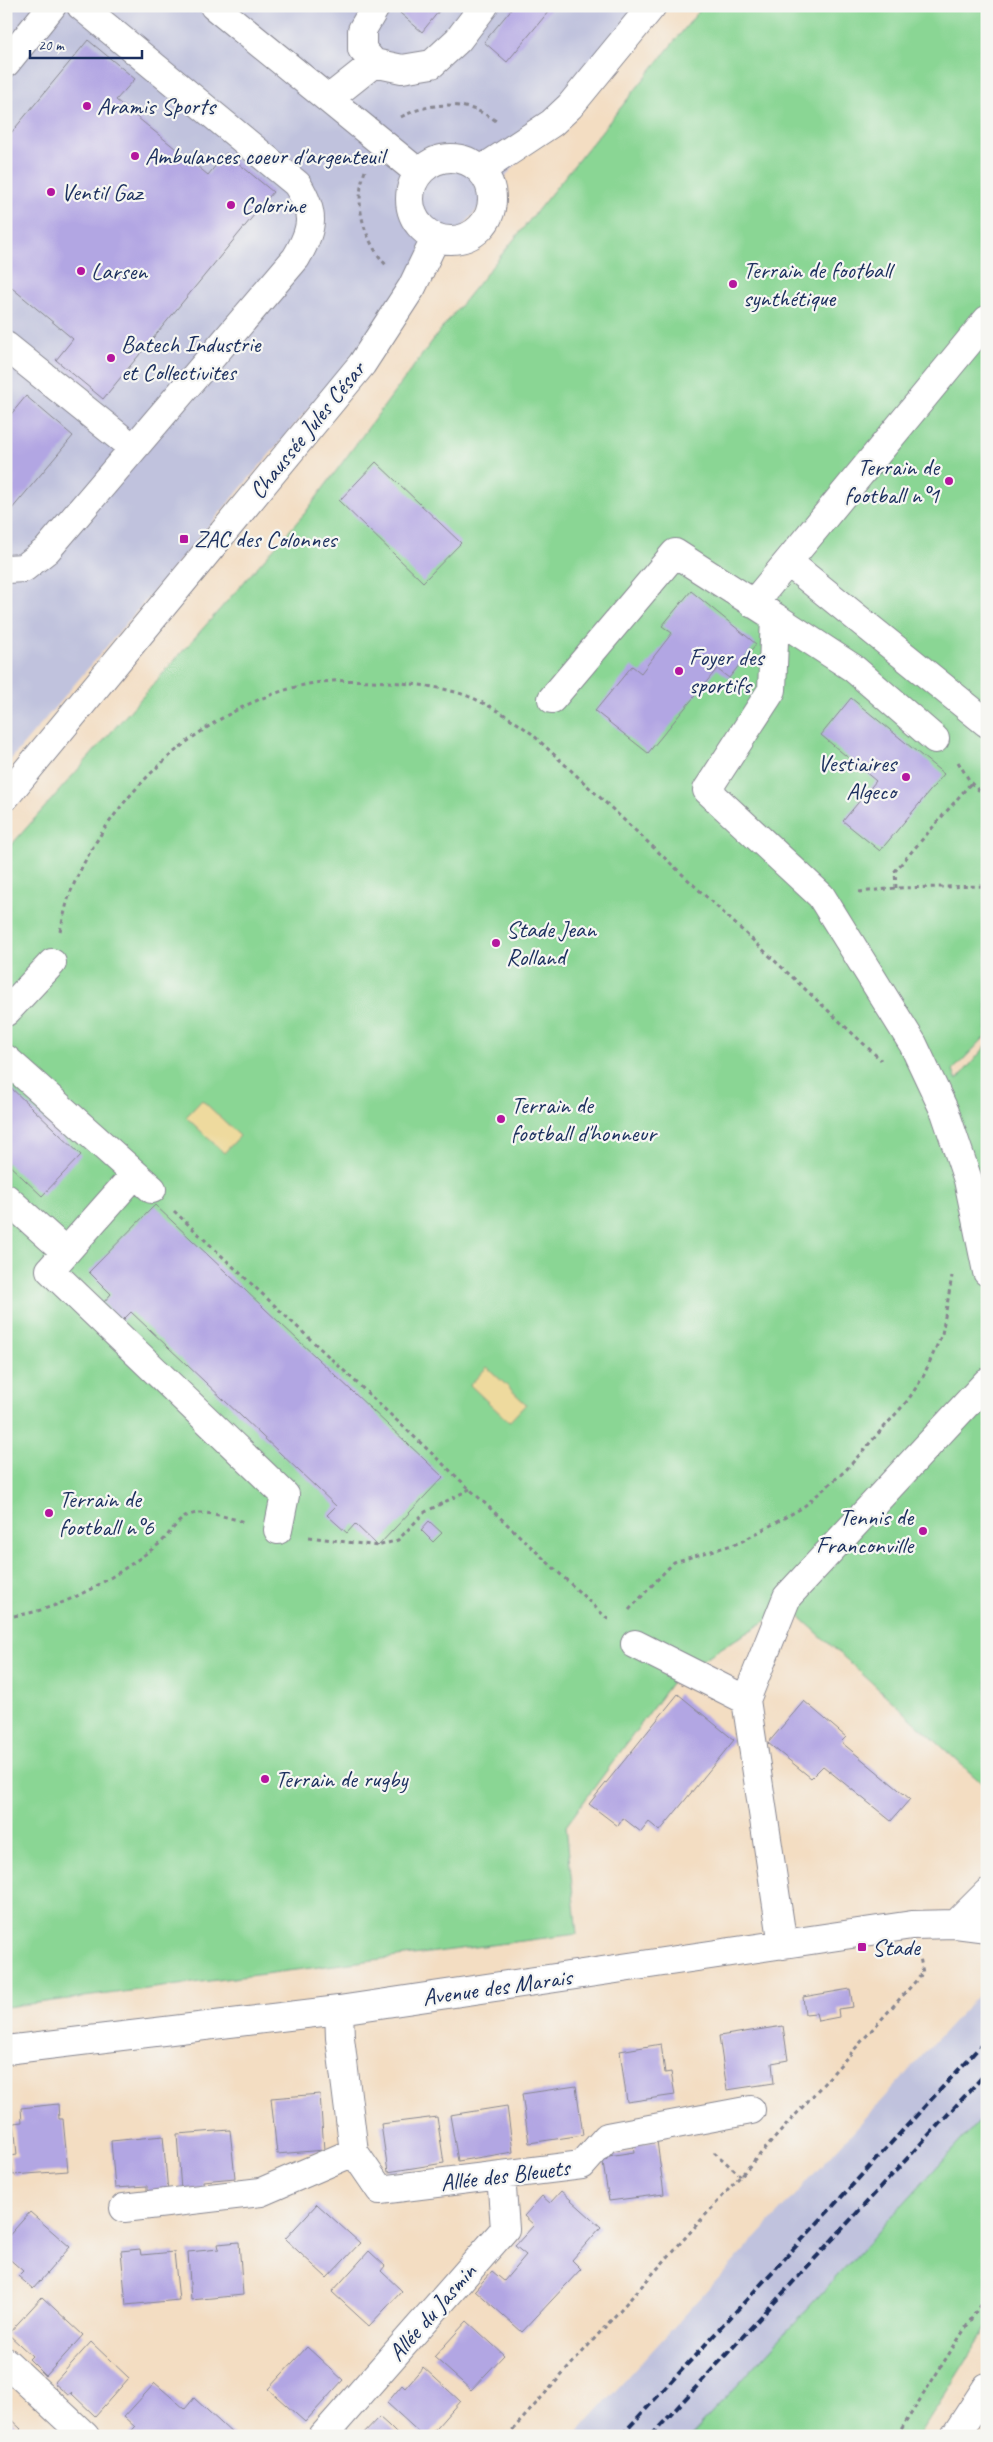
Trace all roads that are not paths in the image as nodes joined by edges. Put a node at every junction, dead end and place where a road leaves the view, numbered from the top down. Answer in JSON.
{"nodes":[{"id":1,"x":52,"y":6,"type":"edge"},
{"id":2,"x":81,"y":6,"type":"edge"},
{"id":3,"x":376,"y":6,"type":"edge"},
{"id":4,"x":484,"y":6,"type":"edge"},
{"id":5,"x":652,"y":6,"type":"edge"},
{"id":6,"x":227,"y":10,"type":"edge"},
{"id":7,"x":374,"y":62,"type":"junction"},
{"id":8,"x":6,"y":63,"type":"edge"},
{"id":9,"x":330,"y":98,"type":"junction"},
{"id":10,"x":481,"y":170,"type":"junction"},
{"id":11,"x":419,"y":173,"type":"junction"},
{"id":12,"x":436,"y":237,"type":"junction"},
{"id":13,"x":987,"y":320,"type":"edge"},
{"id":14,"x":6,"y":346,"type":"edge"},
{"id":15,"x":133,"y":448,"type":"junction"},
{"id":16,"x":788,"y":562,"type":"junction"},
{"id":17,"x":6,"y":569,"type":"edge"},
{"id":18,"x":764,"y":610,"type":"junction"},
{"id":19,"x":552,"y":699,"type":"dead end"},
{"id":20,"x":987,"y":723,"type":"edge"},
{"id":21,"x":935,"y":739,"type":"road end"},
{"id":22,"x":6,"y":796,"type":"edge"},
{"id":23,"x":52,"y":963,"type":"road end"},
{"id":24,"x":6,"y":1012,"type":"edge"},
{"id":25,"x":6,"y":1060,"type":"edge"},
{"id":26,"x":6,"y":1198,"type":"edge"},
{"id":27,"x":66,"y":1252,"type":"junction"},
{"id":28,"x":987,"y":1272,"type":"edge"},
{"id":29,"x":987,"y":1382,"type":"edge"},
{"id":30,"x":278,"y":1530,"type":"road end"},
{"id":31,"x":634,"y":1644,"type":"road end"},
{"id":32,"x":746,"y":1700,"type":"junction"},
{"id":33,"x":987,"y":1893,"type":"edge"},
{"id":34,"x":956,"y":1924,"type":"junction"},
{"id":35,"x":987,"y":1928,"type":"edge"},
{"id":36,"x":783,"y":1945,"type":"junction"},
{"id":37,"x":339,"y":2010,"type":"junction"},
{"id":38,"x":6,"y":2050,"type":"edge"},
{"id":39,"x":751,"y":2110,"type":"dead end"},
{"id":40,"x":354,"y":2152,"type":"junction"},
{"id":41,"x":501,"y":2175,"type":"junction"},
{"id":42,"x":124,"y":2208,"type":"dead end"},
{"id":43,"x":6,"y":2362,"type":"edge"},
{"id":44,"x":987,"y":2387,"type":"edge"},
{"id":45,"x":85,"y":2436,"type":"edge"},
{"id":46,"x":323,"y":2436,"type":"edge"},
{"id":47,"x":955,"y":2436,"type":"edge"}],
"edges":[{"from":1,"to":8,"type":"street"},
{"from":2,"to":15,"type":"street"},
{"from":3,"to":7,"type":"street"},
{"from":4,"to":7,"type":"street"},
{"from":5,"to":10,"type":"street"},
{"from":6,"to":9,"type":"street"},
{"from":7,"to":9,"type":"street"},
{"from":9,"to":11,"type":"street"},
{"from":10,"to":11,"type":"street"},
{"from":10,"to":12,"type":"street"},
{"from":11,"to":12,"type":"street"},
{"from":12,"to":22,"type":"street","name":"Chaussée Jules César"},
{"from":13,"to":16,"type":"street"},
{"from":14,"to":15,"type":"street"},
{"from":15,"to":17,"type":"street"},
{"from":16,"to":18,"type":"street"},
{"from":16,"to":20,"type":"street"},
{"from":18,"to":19,"type":"street"},
{"from":18,"to":21,"type":"street"},
{"from":18,"to":28,"type":"street"},
{"from":23,"to":24,"type":"street"},
{"from":25,"to":27,"type":"street"},
{"from":26,"to":27,"type":"street"},
{"from":27,"to":30,"type":"street"},
{"from":29,"to":32,"type":"street"},
{"from":31,"to":32,"type":"street"},
{"from":32,"to":36,"type":"street"},
{"from":33,"to":34,"type":"street"},
{"from":34,"to":35,"type":"street","name":"Avenue des Marais"},
{"from":34,"to":36,"type":"street","name":"Avenue des Marais"},
{"from":36,"to":37,"type":"street","name":"Avenue des Marais"},
{"from":37,"to":38,"type":"street","name":"Avenue des Marais"},
{"from":37,"to":40,"type":"street","name":"Allée des Bleuets"},
{"from":39,"to":41,"type":"street","name":"Allée des Bleuets"},
{"from":40,"to":41,"type":"street","name":"Allée des Bleuets"},
{"from":40,"to":42,"type":"street"},
{"from":41,"to":46,"type":"street","name":"Allée du Jasmin"},
{"from":43,"to":45,"type":"street"},
{"from":44,"to":47,"type":"street"}]}
